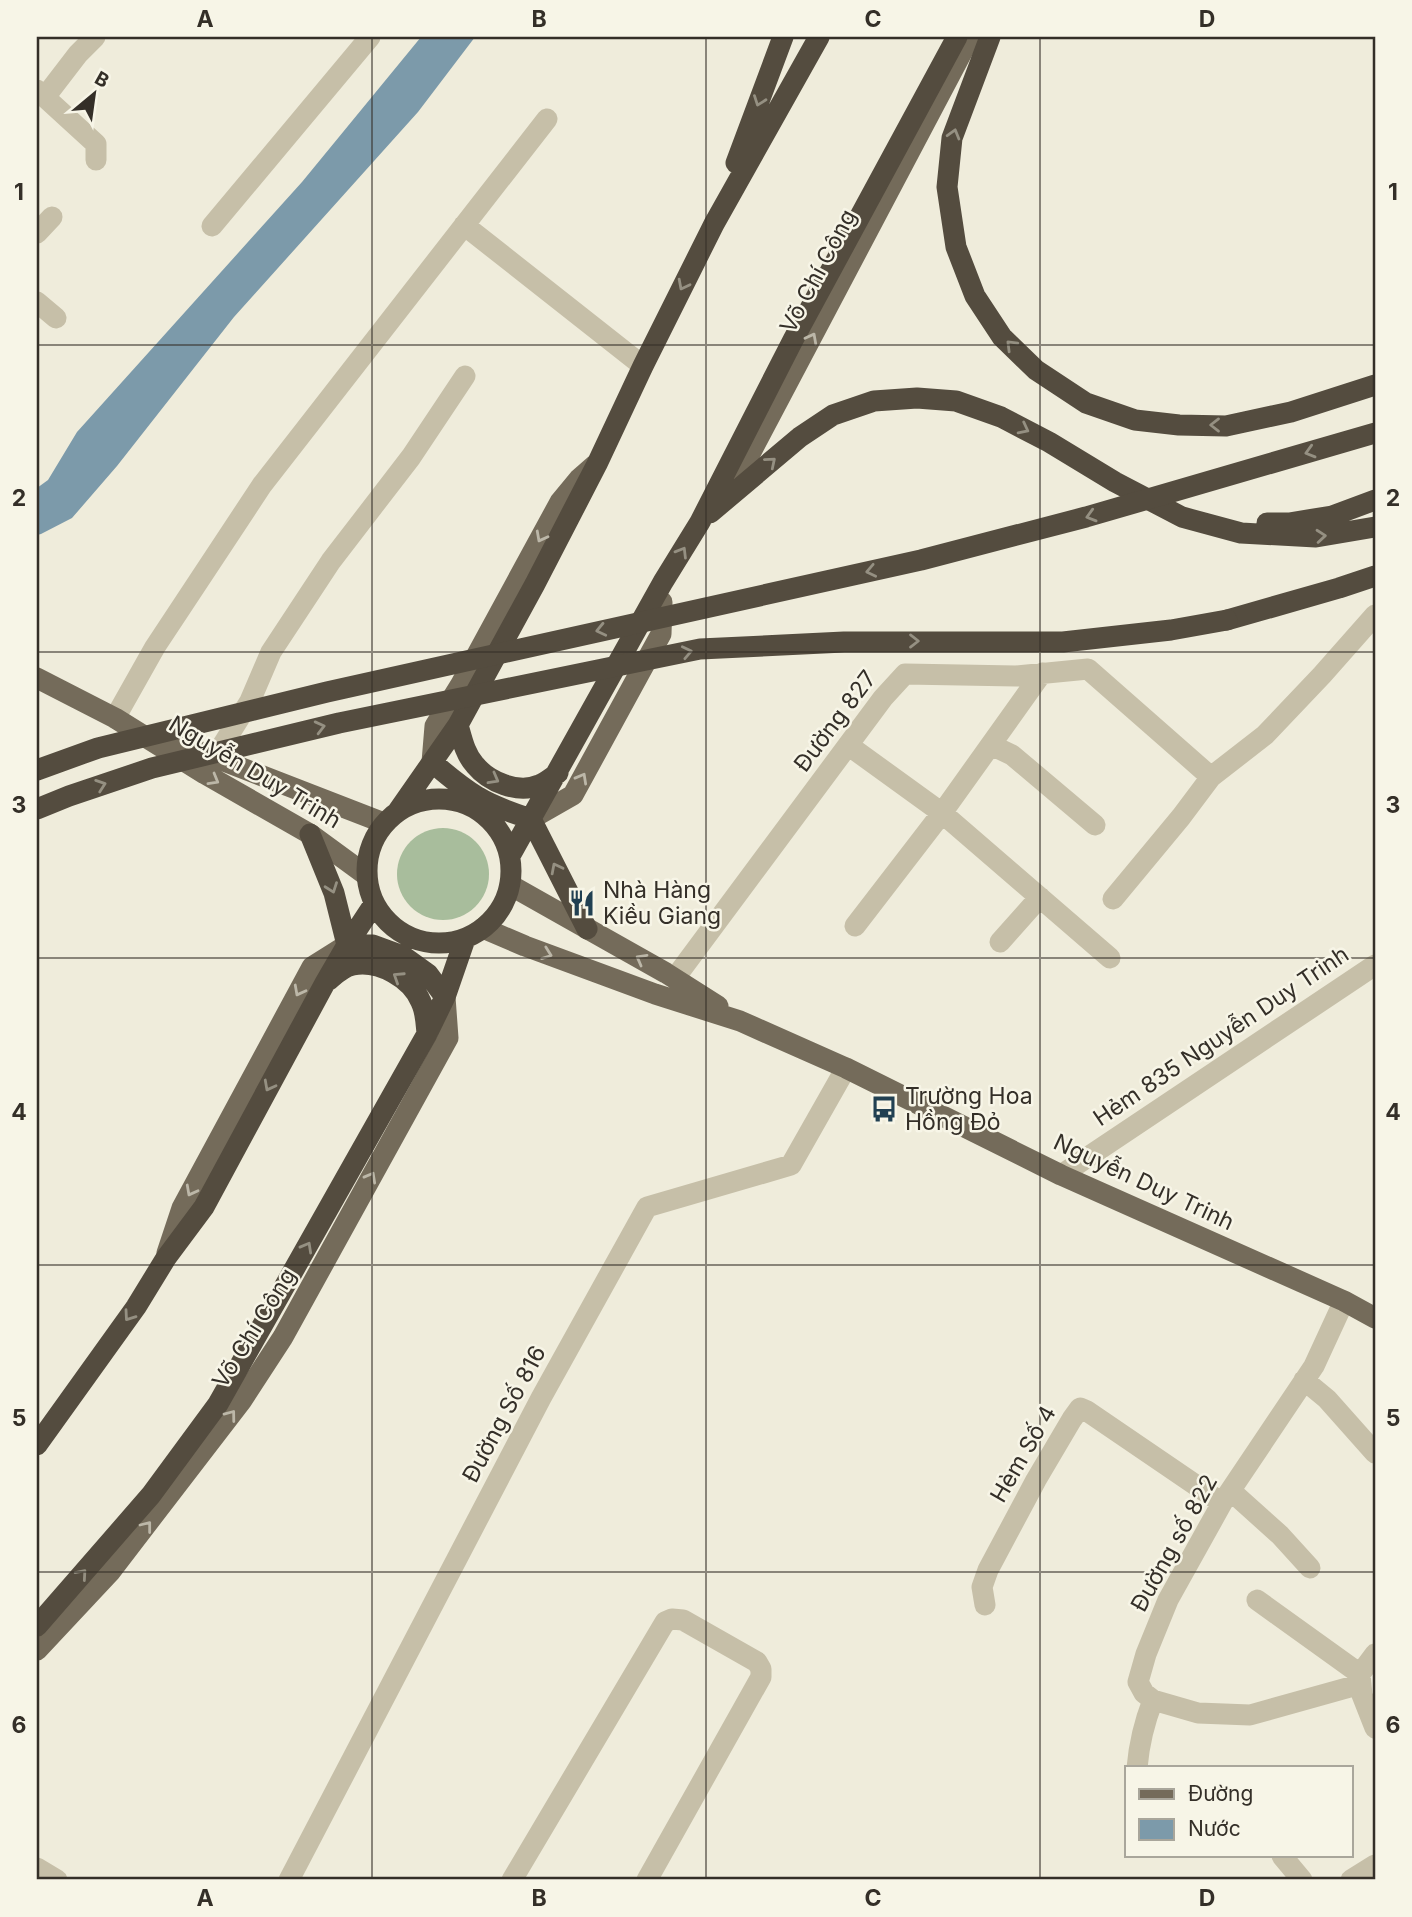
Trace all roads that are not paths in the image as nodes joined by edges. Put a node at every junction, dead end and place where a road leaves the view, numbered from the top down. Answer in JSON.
{"nodes":[{"id":1,"x":95,"y":37,"type":"edge"},
{"id":2,"x":370,"y":37,"type":"edge"},
{"id":3,"x":783,"y":37,"type":"edge"},
{"id":4,"x":819,"y":37,"type":"edge"},
{"id":5,"x":957,"y":37,"type":"edge"},
{"id":6,"x":971,"y":37,"type":"edge"},
{"id":7,"x":990,"y":37,"type":"edge"},
{"id":8,"x":810,"y":47,"type":"edge"},
{"id":9,"x":41,"y":94,"type":"edge"},
{"id":10,"x":547,"y":119,"type":"dead end"},
{"id":11,"x":96,"y":160,"type":"dead end"},
{"id":12,"x":52,"y":217,"type":"dead end"},
{"id":13,"x":714,"y":224,"type":"junction"},
{"id":14,"x":464,"y":225,"type":"junction"},
{"id":15,"x":212,"y":226,"type":"dead end"},
{"id":16,"x":37,"y":233,"type":"edge"},
{"id":17,"x":37,"y":302,"type":"edge"},
{"id":18,"x":56,"y":318,"type":"dead end"},
{"id":19,"x":643,"y":366,"type":"junction"},
{"id":20,"x":465,"y":376,"type":"dead end"},
{"id":21,"x":1375,"y":385,"type":"edge"},
{"id":22,"x":1375,"y":433,"type":"edge"},
{"id":23,"x":597,"y":464,"type":"junction"},
{"id":24,"x":1375,"y":500,"type":"edge"},
{"id":25,"x":1182,"y":517,"type":"junction"},
{"id":26,"x":700,"y":522,"type":"junction"},
{"id":27,"x":1375,"y":527,"type":"edge"},
{"id":28,"x":1375,"y":576,"type":"edge"},
{"id":29,"x":663,"y":583,"type":"junction"},
{"id":30,"x":1375,"y":615,"type":"edge"},
{"id":31,"x":1042,"y":673,"type":"junction"},
{"id":32,"x":37,"y":678,"type":"edge"},
{"id":33,"x":115,"y":718,"type":"junction"},
{"id":34,"x":458,"y":725,"type":"junction"},
{"id":35,"x":848,"y":745,"type":"junction"},
{"id":36,"x":991,"y":745,"type":"junction"},
{"id":37,"x":215,"y":757,"type":"junction"},
{"id":38,"x":432,"y":762,"type":"junction"},
{"id":39,"x":37,"y":770,"type":"edge"},
{"id":40,"x":558,"y":773,"type":"junction"},
{"id":41,"x":1211,"y":777,"type":"junction"},
{"id":42,"x":37,"y":809,"type":"edge"},
{"id":43,"x":942,"y":813,"type":"junction"},
{"id":44,"x":391,"y":817,"type":"junction"},
{"id":45,"x":531,"y":819,"type":"junction"},
{"id":46,"x":1095,"y":825,"type":"dead end"},
{"id":47,"x":310,"y":834,"type":"junction"},
{"id":48,"x":510,"y":856,"type":"junction"},
{"id":49,"x":366,"y":875,"type":"junction"},
{"id":50,"x":510,"y":885,"type":"junction"},
{"id":51,"x":1040,"y":897,"type":"junction"},
{"id":52,"x":1113,"y":899,"type":"dead end"},
{"id":53,"x":374,"y":904,"type":"junction"},
{"id":54,"x":855,"y":926,"type":"dead end"},
{"id":55,"x":587,"y":929,"type":"junction"},
{"id":56,"x":474,"y":934,"type":"junction"},
{"id":57,"x":1000,"y":942,"type":"dead end"},
{"id":58,"x":347,"y":945,"type":"junction"},
{"id":59,"x":1110,"y":958,"type":"dead end"},
{"id":60,"x":1375,"y":965,"type":"edge"},
{"id":61,"x":675,"y":978,"type":"junction"},
{"id":62,"x":325,"y":983,"type":"junction"},
{"id":63,"x":445,"y":997,"type":"junction"},
{"id":64,"x":740,"y":1021,"type":"junction"},
{"id":65,"x":427,"y":1034,"type":"junction"},
{"id":66,"x":846,"y":1068,"type":"junction"},
{"id":67,"x":1061,"y":1175,"type":"junction"},
{"id":68,"x":166,"y":1258,"type":"junction"},
{"id":69,"x":1344,"y":1301,"type":"junction"},
{"id":70,"x":1375,"y":1318,"type":"edge"},
{"id":71,"x":1304,"y":1380,"type":"junction"},
{"id":72,"x":63,"y":1406,"type":"junction"},
{"id":73,"x":37,"y":1421,"type":"edge"},
{"id":74,"x":37,"y":1433,"type":"edge"},
{"id":75,"x":37,"y":1445,"type":"edge"},
{"id":76,"x":1375,"y":1453,"type":"edge"},
{"id":77,"x":183,"y":1465,"type":"junction"},
{"id":78,"x":1226,"y":1497,"type":"junction"},
{"id":79,"x":1310,"y":1568,"type":"dead end"},
{"id":80,"x":1257,"y":1600,"type":"dead end"},
{"id":81,"x":985,"y":1605,"type":"dead end"},
{"id":82,"x":37,"y":1626,"type":"edge"},
{"id":83,"x":37,"y":1650,"type":"edge"},
{"id":84,"x":1375,"y":1654,"type":"edge"},
{"id":85,"x":1360,"y":1679,"type":"junction"},
{"id":86,"x":1153,"y":1700,"type":"junction"},
{"id":87,"x":1375,"y":1728,"type":"edge"},
{"id":88,"x":1137,"y":1766,"type":"edge"},
{"id":89,"x":1283,"y":1857,"type":"edge"},
{"id":90,"x":1375,"y":1866,"type":"edge"},
{"id":91,"x":37,"y":1868,"type":"edge"},
{"id":92,"x":57,"y":1880,"type":"edge"},
{"id":93,"x":289,"y":1880,"type":"edge"},
{"id":94,"x":512,"y":1880,"type":"edge"},
{"id":95,"x":647,"y":1880,"type":"edge"},
{"id":96,"x":1302,"y":1880,"type":"edge"},
{"id":97,"x":1351,"y":1880,"type":"edge"}],
"edges":[{"from":1,"to":9,"type":"street"},
{"from":2,"to":15,"type":"street"},
{"from":3,"to":13,"type":"highway","one_way":true},
{"from":4,"to":8,"type":"highway"},
{"from":5,"to":26,"type":"highway","name":"Võ Chí Công"},
{"from":26,"to":6,"type":"main road","name":"Võ Chí Công","one_way":true},
{"from":21,"to":7,"type":"highway","one_way":true},
{"from":8,"to":13,"type":"highway"},
{"from":9,"to":11,"type":"street"},
{"from":10,"to":14,"type":"street"},
{"from":12,"to":16,"type":"street"},
{"from":13,"to":19,"type":"highway","one_way":true},
{"from":14,"to":19,"type":"street"},
{"from":14,"to":33,"type":"street"},
{"from":17,"to":18,"type":"street"},
{"from":19,"to":23,"type":"highway"},
{"from":20,"to":37,"type":"street"},
{"from":22,"to":39,"type":"highway","one_way":true,"bridge":true},
{"from":23,"to":34,"type":"highway"},
{"from":23,"to":38,"type":"main road","one_way":true},
{"from":24,"to":25,"type":"highway"},
{"from":26,"to":25,"type":"highway","one_way":true},
{"from":25,"to":27,"type":"highway","one_way":true},
{"from":29,"to":26,"type":"highway","name":"Võ Chí Công","one_way":true},
{"from":42,"to":28,"type":"highway","one_way":true,"bridge":true},
{"from":29,"to":40,"type":"highway","name":"Võ Chí Công"},
{"from":45,"to":29,"type":"main road","name":"Võ Chí Công","one_way":true},
{"from":30,"to":41,"type":"street"},
{"from":31,"to":35,"type":"street","name":"Đường 827"},
{"from":31,"to":36,"type":"street"},
{"from":31,"to":41,"type":"street","name":"Đường 827"},
{"from":32,"to":33,"type":"main road","name":"Nguyễn Duy Trinh"},
{"from":33,"to":37,"type":"main road","name":"Nguyễn Duy Trinh"},
{"from":33,"to":47,"type":"main road","name":"Nguyễn Duy Trinh","one_way":true},
{"from":34,"to":38,"type":"highway"},
{"from":34,"to":40,"type":"highway","one_way":true},
{"from":35,"to":43,"type":"street"},
{"from":35,"to":61,"type":"street","name":"Đường 827"},
{"from":36,"to":43,"type":"street"},
{"from":36,"to":46,"type":"street"},
{"from":37,"to":44,"type":"main road","name":"Nguyễn Duy Trinh"},
{"from":38,"to":44,"type":"highway"},
{"from":38,"to":45,"type":"highway"},
{"from":40,"to":45,"type":"highway","name":"Võ Chí Công"},
{"from":41,"to":52,"type":"street"},
{"from":43,"to":51,"type":"street"},
{"from":43,"to":54,"type":"street"},
{"from":44,"to":48,"type":"highway"},
{"from":44,"to":49,"type":"highway"},
{"from":45,"to":48,"type":"highway","name":"Võ Chí Công"},
{"from":55,"to":45,"type":"highway","one_way":true},
{"from":47,"to":49,"type":"main road","name":"Nguyễn Duy Trinh"},
{"from":47,"to":58,"type":"highway","one_way":true},
{"from":48,"to":50,"type":"highway"},
{"from":49,"to":53,"type":"highway"},
{"from":50,"to":55,"type":"main road","name":"Nguyễn Duy Trinh"},
{"from":50,"to":56,"type":"highway"},
{"from":51,"to":57,"type":"street"},
{"from":51,"to":59,"type":"street"},
{"from":53,"to":56,"type":"highway"},
{"from":53,"to":58,"type":"highway"},
{"from":61,"to":55,"type":"main road","name":"Nguyễn Duy Trinh","one_way":true},
{"from":56,"to":63,"type":"highway","name":"Võ Chí Công"},
{"from":56,"to":64,"type":"main road","name":"Nguyễn Duy Trinh","one_way":true},
{"from":58,"to":62,"type":"highway"},
{"from":58,"to":63,"type":"highway"},
{"from":58,"to":68,"type":"main road","one_way":true},
{"from":60,"to":67,"type":"street","name":"Hẻm 835 Nguyễn Duy Trinh"},
{"from":61,"to":64,"type":"main road","name":"Nguyễn Duy Trinh"},
{"from":65,"to":62,"type":"highway","one_way":true},
{"from":62,"to":68,"type":"highway","one_way":true},
{"from":63,"to":65,"type":"highway","name":"Võ Chí Công"},
{"from":77,"to":63,"type":"main road","name":"Võ Chí Công","one_way":true},
{"from":64,"to":66,"type":"main road","name":"Nguyễn Duy Trinh"},
{"from":77,"to":65,"type":"highway","name":"Võ Chí Công","one_way":true},
{"from":66,"to":67,"type":"main road","name":"Nguyễn Duy Trinh"},
{"from":66,"to":93,"type":"street","name":"Đường Số 816"},
{"from":67,"to":69,"type":"main road","name":"Nguyễn Duy Trinh"},
{"from":68,"to":72,"type":"highway","one_way":true},
{"from":69,"to":70,"type":"main road","name":"Nguyễn Duy Trinh"},
{"from":69,"to":71,"type":"street","name":"Đường số 822"},
{"from":71,"to":76,"type":"street"},
{"from":71,"to":78,"type":"street","name":"Đường số 822"},
{"from":72,"to":73,"type":"highway"},
{"from":72,"to":74,"type":"main road"},
{"from":72,"to":75,"type":"highway"},
{"from":82,"to":77,"type":"highway","name":"Võ Chí Công","one_way":true},
{"from":83,"to":77,"type":"main road","name":"Võ Chí Công","one_way":true},
{"from":78,"to":79,"type":"street"},
{"from":78,"to":81,"type":"street","name":"Hèm Số 4"},
{"from":78,"to":86,"type":"street","name":"Đường số 822"},
{"from":80,"to":85,"type":"street"},
{"from":84,"to":85,"type":"street"},
{"from":85,"to":86,"type":"street"},
{"from":85,"to":87,"type":"street"},
{"from":86,"to":88,"type":"street"},
{"from":89,"to":96,"type":"street"},
{"from":90,"to":97,"type":"street"},
{"from":91,"to":92,"type":"street"},
{"from":94,"to":95,"type":"street"}]}
